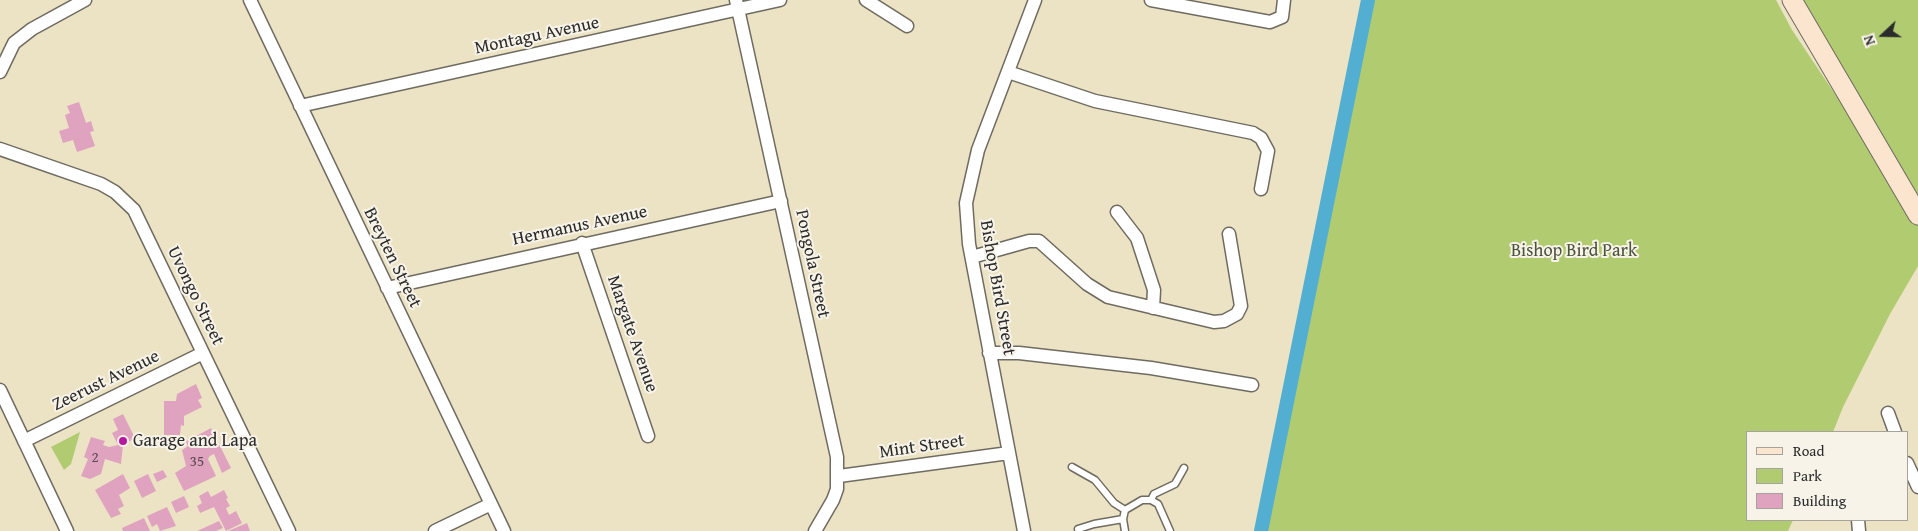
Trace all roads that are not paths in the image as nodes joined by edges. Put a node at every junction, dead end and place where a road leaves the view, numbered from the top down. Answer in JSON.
{"nodes":[{"id":1,"x":85,"y":0,"type":"edge"},
{"id":2,"x":250,"y":0,"type":"edge"},
{"id":3,"x":780,"y":0,"type":"edge"},
{"id":4,"x":866,"y":0,"type":"edge"},
{"id":5,"x":1035,"y":0,"type":"edge"},
{"id":6,"x":1152,"y":0,"type":"edge"},
{"id":7,"x":1284,"y":0,"type":"edge"},
{"id":8,"x":1792,"y":0,"type":"edge"},
{"id":9,"x":737,"y":4,"type":"edge"},
{"id":10,"x":1207,"y":6,"type":"edge"},
{"id":11,"x":907,"y":26,"type":"dead end"},
{"id":12,"x":0,"y":72,"type":"edge"},
{"id":13,"x":1008,"y":72,"type":"junction"},
{"id":14,"x":300,"y":106,"type":"junction"},
{"id":15,"x":0,"y":149,"type":"edge"},
{"id":16,"x":1260,"y":189,"type":"dead end"},
{"id":17,"x":781,"y":201,"type":"junction"},
{"id":18,"x":1117,"y":212,"type":"dead end"},
{"id":19,"x":1918,"y":215,"type":"edge"},
{"id":20,"x":1229,"y":234,"type":"dead end"},
{"id":21,"x":582,"y":243,"type":"junction"},
{"id":22,"x":972,"y":257,"type":"junction"},
{"id":23,"x":387,"y":288,"type":"junction"},
{"id":24,"x":1153,"y":308,"type":"junction"},
{"id":25,"x":989,"y":353,"type":"junction"},
{"id":26,"x":203,"y":354,"type":"junction"},
{"id":27,"x":1252,"y":385,"type":"dead end"},
{"id":28,"x":0,"y":390,"type":"edge"},
{"id":29,"x":1888,"y":413,"type":"dead end"},
{"id":30,"x":1895,"y":431,"type":"edge"},
{"id":31,"x":648,"y":436,"type":"dead end"},
{"id":32,"x":24,"y":441,"type":"junction"},
{"id":33,"x":1009,"y":454,"type":"junction"},
{"id":34,"x":1072,"y":467,"type":"dead end"},
{"id":35,"x":1184,"y":468,"type":"dead end"},
{"id":36,"x":1911,"y":471,"type":"edge"},
{"id":37,"x":838,"y":476,"type":"junction"},
{"id":38,"x":1918,"y":487,"type":"edge"},
{"id":39,"x":1151,"y":500,"type":"junction"},
{"id":40,"x":492,"y":504,"type":"junction"},
{"id":41,"x":1125,"y":510,"type":"junction"},
{"id":42,"x":1123,"y":519,"type":"junction"},
{"id":43,"x":1078,"y":529,"type":"dead end"},
{"id":44,"x":67,"y":531,"type":"edge"},
{"id":45,"x":289,"y":531,"type":"edge"},
{"id":46,"x":435,"y":531,"type":"edge"},
{"id":47,"x":504,"y":531,"type":"edge"},
{"id":48,"x":815,"y":531,"type":"edge"},
{"id":49,"x":1024,"y":531,"type":"edge"},
{"id":50,"x":1125,"y":531,"type":"edge"},
{"id":51,"x":1170,"y":531,"type":"edge"}],
"edges":[{"from":1,"to":12,"type":"street"},
{"from":2,"to":14,"type":"street","name":"Breyten Street"},
{"from":3,"to":9,"type":"street","name":"Montagu Avenue"},
{"from":4,"to":11,"type":"street"},
{"from":5,"to":13,"type":"street","name":"Bishop Bird Street"},
{"from":6,"to":10,"type":"street"},
{"from":7,"to":10,"type":"street"},
{"from":8,"to":19,"type":"street"},
{"from":9,"to":14,"type":"street","name":"Montagu Avenue"},
{"from":9,"to":17,"type":"street","name":"Pongola Street"},
{"from":13,"to":16,"type":"street"},
{"from":13,"to":22,"type":"street","name":"Bishop Bird Street"},
{"from":14,"to":23,"type":"street","name":"Breyten Street"},
{"from":15,"to":26,"type":"street","name":"Uvongo Street"},
{"from":17,"to":21,"type":"street","name":"Hermanus Avenue"},
{"from":17,"to":37,"type":"street","name":"Pongola Street"},
{"from":18,"to":24,"type":"street"},
{"from":20,"to":24,"type":"street"},
{"from":21,"to":23,"type":"street","name":"Hermanus Avenue"},
{"from":21,"to":31,"type":"street","name":"Margate Avenue"},
{"from":22,"to":24,"type":"street"},
{"from":22,"to":25,"type":"street","name":"Bishop Bird Street"},
{"from":23,"to":40,"type":"street","name":"Breyten Street"},
{"from":25,"to":27,"type":"street"},
{"from":25,"to":33,"type":"street","name":"Bishop Bird Street"},
{"from":26,"to":32,"type":"street","name":"Zeerust Avenue"},
{"from":26,"to":45,"type":"street","name":"Uvongo Street"},
{"from":28,"to":32,"type":"street"},
{"from":29,"to":30,"type":"street"},
{"from":32,"to":44,"type":"street"},
{"from":33,"to":37,"type":"street","name":"Mint Street"},
{"from":33,"to":49,"type":"street","name":"Bishop Bird Street"},
{"from":34,"to":41,"type":"lane"},
{"from":35,"to":39,"type":"lane"},
{"from":36,"to":38,"type":"street"},
{"from":37,"to":48,"type":"street","name":"Pongola Street"},
{"from":39,"to":41,"type":"lane"},
{"from":39,"to":51,"type":"lane"},
{"from":40,"to":46,"type":"street"},
{"from":40,"to":47,"type":"street","name":"Breyten Street"},
{"from":41,"to":42,"type":"lane"},
{"from":42,"to":43,"type":"lane"},
{"from":42,"to":50,"type":"lane"}]}
